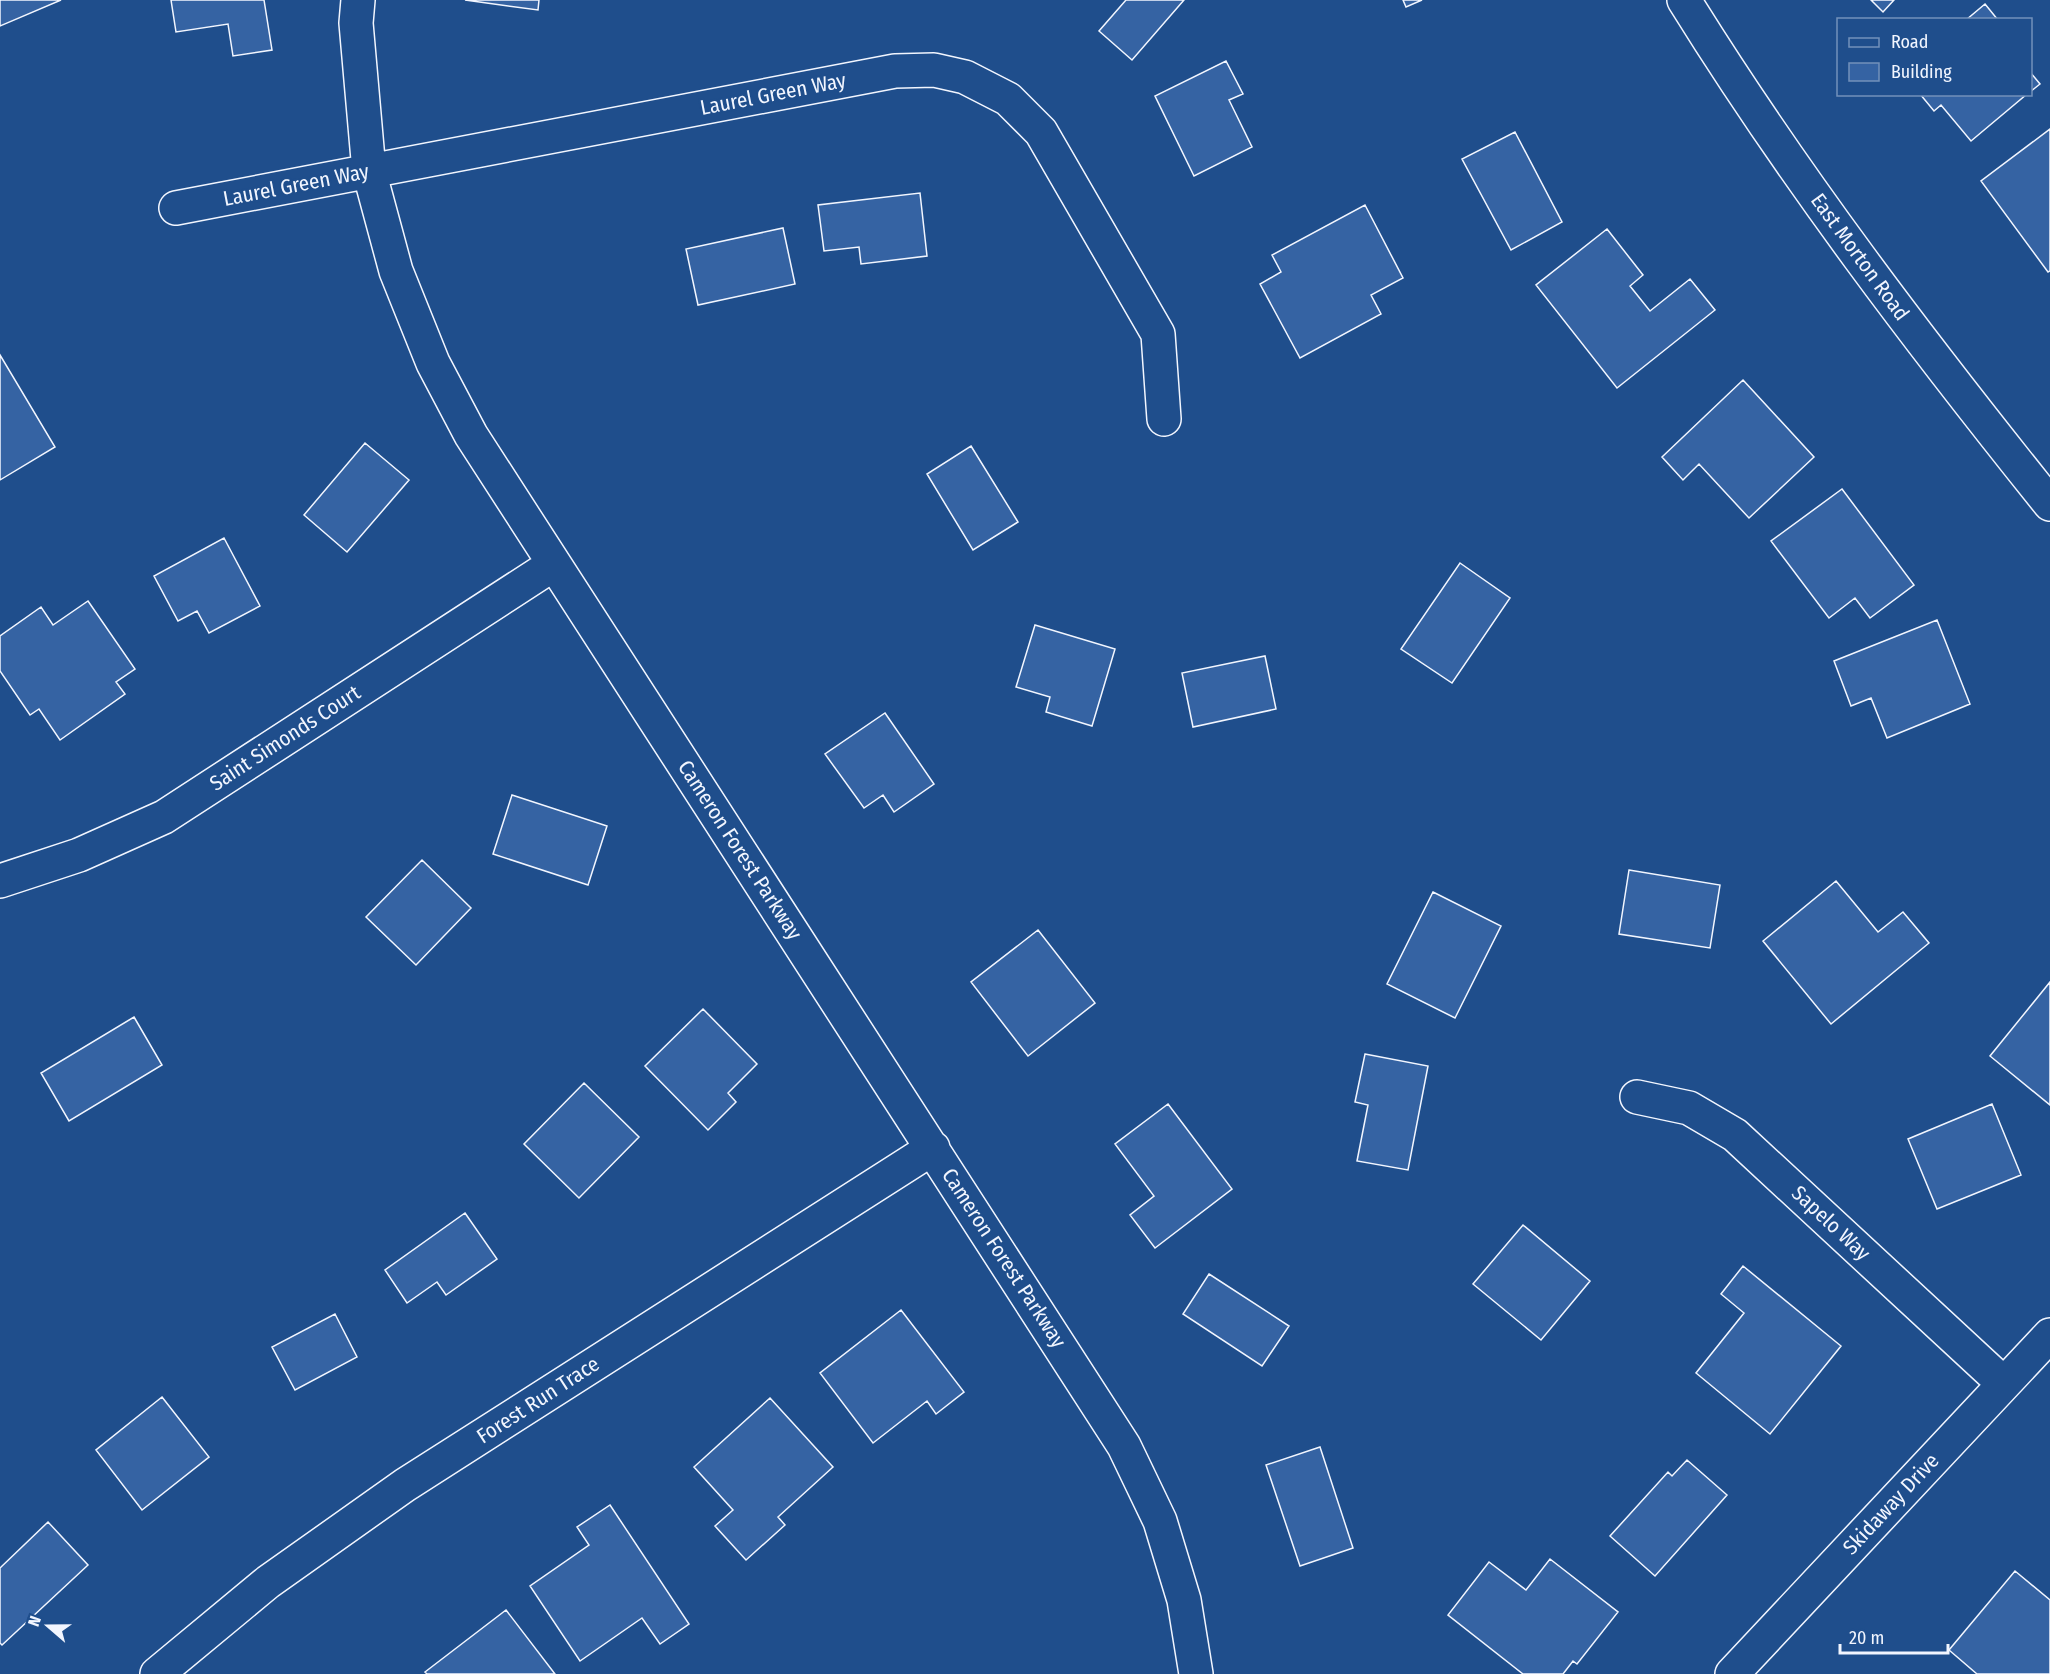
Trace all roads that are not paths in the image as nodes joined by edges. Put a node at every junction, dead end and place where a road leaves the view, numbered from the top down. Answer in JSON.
{"nodes":[{"id":1,"x":358,"y":0,"type":"edge"},
{"id":2,"x":1684,"y":0,"type":"edge"},
{"id":3,"x":369,"y":171,"type":"junction"},
{"id":4,"x":176,"y":208,"type":"dead end"},
{"id":5,"x":1164,"y":418,"type":"dead end"},
{"id":6,"x":2050,"y":504,"type":"edge"},
{"id":7,"x":555,"y":564,"type":"junction"},
{"id":8,"x":0,"y":881,"type":"edge"},
{"id":9,"x":1637,"y":1097,"type":"dead end"},
{"id":10,"x":933,"y":1148,"type":"junction"},
{"id":11,"x":2050,"y":1335,"type":"edge"},
{"id":12,"x":2004,"y":1384,"type":"junction"},
{"id":13,"x":157,"y":1674,"type":"edge"},
{"id":14,"x":1196,"y":1674,"type":"edge"},
{"id":15,"x":1732,"y":1674,"type":"edge"}],
"edges":[{"from":1,"to":3,"type":"street","name":"Cameron Forest Parkway"},
{"from":2,"to":6,"type":"street","name":"East Morton Road"},
{"from":3,"to":4,"type":"street","name":"Laurel Green Way"},
{"from":3,"to":5,"type":"street","name":"Laurel Green Way"},
{"from":3,"to":7,"type":"street","name":"Cameron Forest Parkway"},
{"from":7,"to":8,"type":"street","name":"Saint Simonds Court"},
{"from":7,"to":10,"type":"street","name":"Cameron Forest Parkway"},
{"from":9,"to":12,"type":"street","name":"Sapelo Way"},
{"from":10,"to":13,"type":"street","name":"Forest Run Trace"},
{"from":10,"to":14,"type":"street","name":"Cameron Forest Parkway"},
{"from":11,"to":12,"type":"street","name":"Skidaway Drive"},
{"from":12,"to":15,"type":"street","name":"Skidaway Drive"}]}
